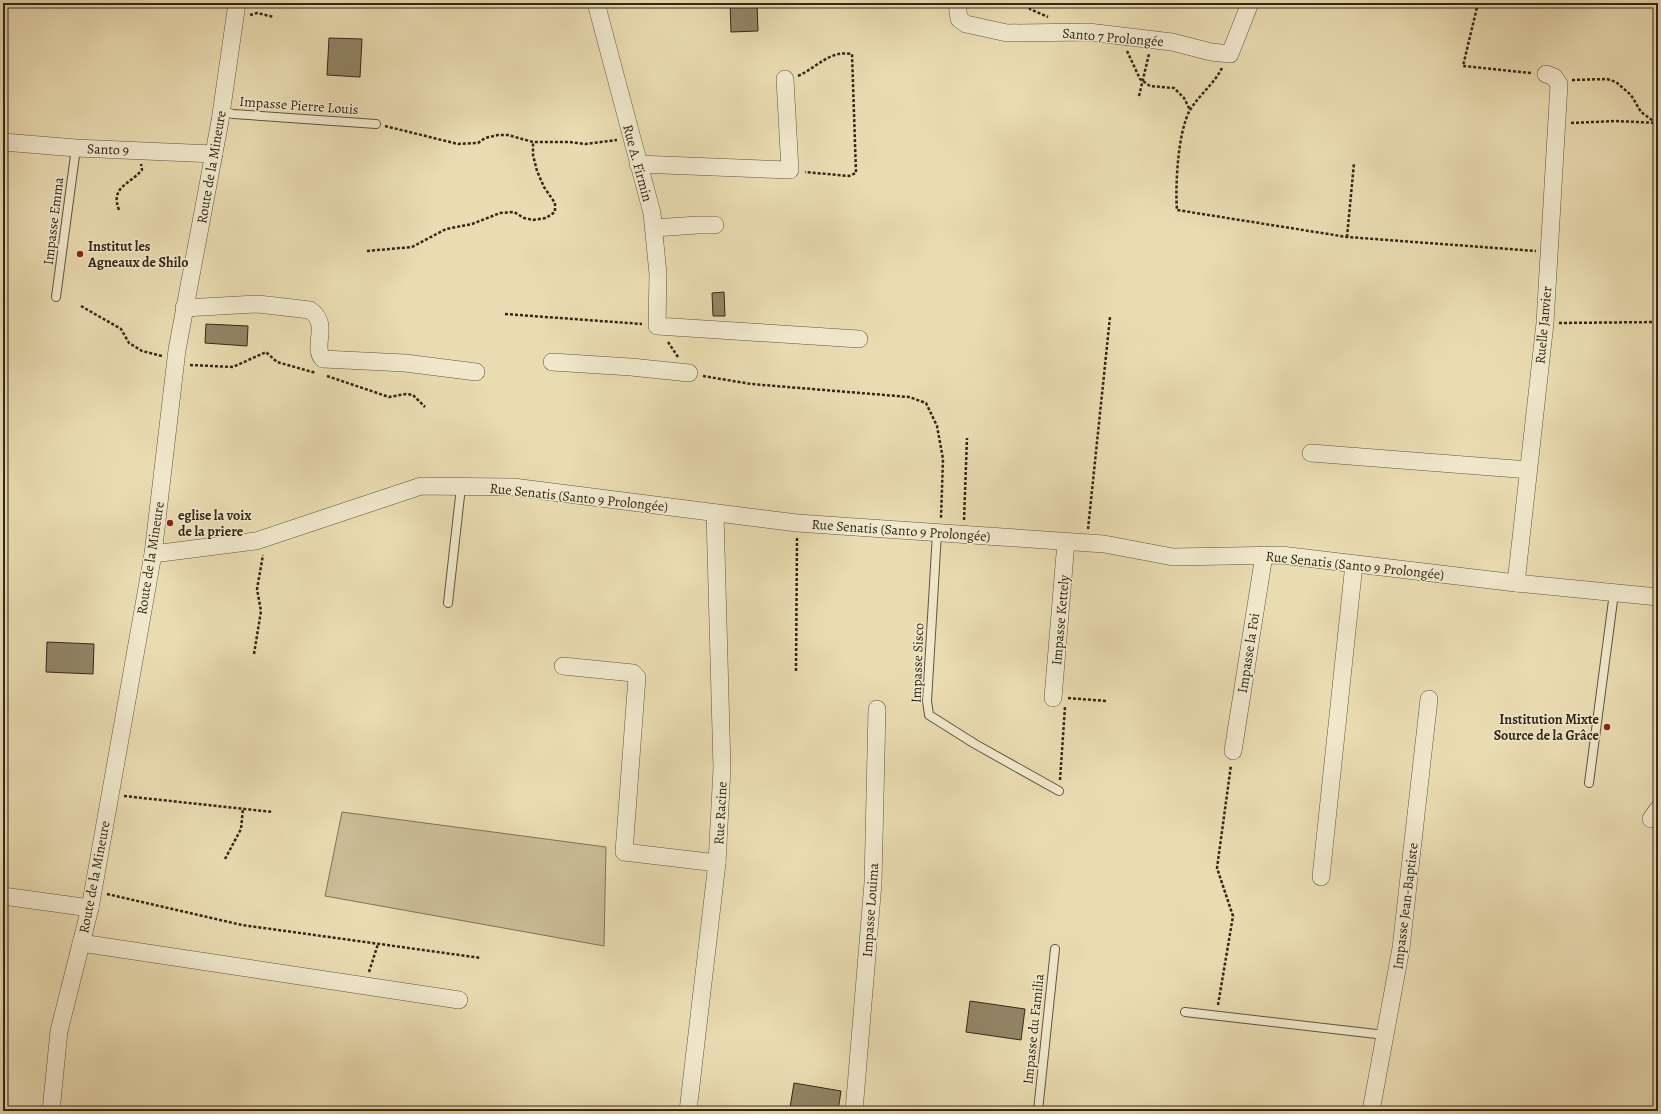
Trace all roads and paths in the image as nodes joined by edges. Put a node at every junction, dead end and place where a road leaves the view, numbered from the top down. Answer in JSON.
{"nodes":[{"id":1,"x":596,"y":3,"type":"edge"},
{"id":2,"x":958,"y":3,"type":"edge"},
{"id":3,"x":1250,"y":3,"type":"edge"},
{"id":4,"x":1478,"y":3,"type":"edge"},
{"id":5,"x":236,"y":11,"type":"edge"},
{"id":6,"x":274,"y":17,"type":"dead end"},
{"id":7,"x":1119,"y":36,"type":"junction"},
{"id":8,"x":1153,"y":40,"type":"junction"},
{"id":9,"x":1230,"y":54,"type":"junction"},
{"id":10,"x":1552,"y":78,"type":"junction"},
{"id":11,"x":785,"y":79,"type":"joint"},
{"id":12,"x":1143,"y":81,"type":"junction"},
{"id":13,"x":1140,"y":96,"type":"dead end"},
{"id":14,"x":1190,"y":110,"type":"junction"},
{"id":15,"x":221,"y":111,"type":"junction"},
{"id":16,"x":1558,"y":123,"type":"junction"},
{"id":17,"x":1657,"y":123,"type":"edge"},
{"id":18,"x":376,"y":124,"type":"joint"},
{"id":19,"x":632,"y":140,"type":"junction"},
{"id":20,"x":3,"y":142,"type":"edge"},
{"id":21,"x":533,"y":142,"type":"junction"},
{"id":22,"x":76,"y":148,"type":"junction"},
{"id":23,"x":139,"y":150,"type":"junction"},
{"id":24,"x":214,"y":154,"type":"junction"},
{"id":25,"x":1354,"y":163,"type":"dead end"},
{"id":26,"x":638,"y":164,"type":"junction"},
{"id":27,"x":790,"y":170,"type":"junction"},
{"id":28,"x":119,"y":210,"type":"dead end"},
{"id":29,"x":715,"y":225,"type":"dead end"},
{"id":30,"x":654,"y":228,"type":"junction"},
{"id":31,"x":1347,"y":237,"type":"junction"},
{"id":32,"x":367,"y":251,"type":"dead end"},
{"id":33,"x":1548,"y":252,"type":"junction"},
{"id":34,"x":56,"y":298,"type":"dead end"},
{"id":35,"x":81,"y":306,"type":"dead end"},
{"id":36,"x":184,"y":308,"type":"junction"},
{"id":37,"x":505,"y":314,"type":"dead end"},
{"id":38,"x":1110,"y":317,"type":"dead end"},
{"id":39,"x":1658,"y":322,"type":"edge"},
{"id":40,"x":1545,"y":323,"type":"junction"},
{"id":41,"x":657,"y":326,"type":"junction"},
{"id":42,"x":859,"y":339,"type":"dead end"},
{"id":43,"x":176,"y":362,"type":"junction"},
{"id":44,"x":552,"y":362,"type":"dead end"},
{"id":45,"x":476,"y":372,"type":"dead end"},
{"id":46,"x":319,"y":374,"type":"dead end"},
{"id":47,"x":689,"y":374,"type":"junction"},
{"id":48,"x":325,"y":375,"type":"dead end"},
{"id":49,"x":425,"y":407,"type":"dead end"},
{"id":50,"x":967,"y":438,"type":"dead end"},
{"id":51,"x":1311,"y":453,"type":"dead end"},
{"id":52,"x":1528,"y":470,"type":"junction"},
{"id":53,"x":460,"y":486,"type":"junction"},
{"id":54,"x":715,"y":513,"type":"junction"},
{"id":55,"x":797,"y":523,"type":"junction"},
{"id":56,"x":939,"y":533,"type":"junction"},
{"id":57,"x":963,"y":535,"type":"junction"},
{"id":58,"x":266,"y":537,"type":"junction"},
{"id":59,"x":1066,"y":542,"type":"junction"},
{"id":60,"x":1086,"y":543,"type":"junction"},
{"id":61,"x":153,"y":554,"type":"junction"},
{"id":62,"x":1264,"y":555,"type":"junction"},
{"id":63,"x":1354,"y":564,"type":"junction"},
{"id":64,"x":1516,"y":583,"type":"junction"},
{"id":65,"x":1614,"y":593,"type":"junction"},
{"id":66,"x":1658,"y":598,"type":"edge"},
{"id":67,"x":448,"y":603,"type":"dead end"},
{"id":68,"x":254,"y":654,"type":"dead end"},
{"id":69,"x":563,"y":666,"type":"dead end"},
{"id":70,"x":796,"y":671,"type":"dead end"},
{"id":71,"x":1059,"y":698,"type":"junction"},
{"id":72,"x":1429,"y":699,"type":"dead end"},
{"id":73,"x":1106,"y":701,"type":"dead end"},
{"id":74,"x":878,"y":709,"type":"dead end"},
{"id":75,"x":1233,"y":751,"type":"joint"},
{"id":76,"x":1590,"y":783,"type":"dead end"},
{"id":77,"x":1059,"y":790,"type":"joint"},
{"id":78,"x":110,"y":794,"type":"junction"},
{"id":79,"x":243,"y":808,"type":"junction"},
{"id":80,"x":273,"y":812,"type":"dead end"},
{"id":81,"x":225,"y":859,"type":"dead end"},
{"id":82,"x":717,"y":863,"type":"junction"},
{"id":83,"x":1321,"y":878,"type":"dead end"},
{"id":84,"x":93,"y":891,"type":"junction"},
{"id":85,"x":3,"y":896,"type":"edge"},
{"id":86,"x":90,"y":908,"type":"junction"},
{"id":87,"x":82,"y":944,"type":"junction"},
{"id":88,"x":378,"y":944,"type":"junction"},
{"id":89,"x":1055,"y":949,"type":"dead end"},
{"id":90,"x":481,"y":958,"type":"dead end"},
{"id":91,"x":365,"y":986,"type":"junction"},
{"id":92,"x":460,"y":1000,"type":"dead end"},
{"id":93,"x":1185,"y":1012,"type":"dead end"},
{"id":94,"x":1216,"y":1016,"type":"junction"},
{"id":95,"x":1385,"y":1035,"type":"junction"},
{"id":96,"x":51,"y":1111,"type":"edge"},
{"id":97,"x":688,"y":1111,"type":"edge"},
{"id":98,"x":854,"y":1111,"type":"edge"},
{"id":99,"x":1038,"y":1111,"type":"edge"},
{"id":100,"x":1371,"y":1111,"type":"edge"}],
"edges":[{"from":1,"to":19,"type":"street","name":"Rue A. Firmin"},
{"from":2,"to":7,"type":"street","name":"Santo 7 Prolongée"},
{"from":3,"to":9,"type":"street"},
{"from":4,"to":10,"type":"path"},
{"from":5,"to":6,"type":"path"},
{"from":5,"to":15,"type":"street","name":"Route de la Mineure"},
{"from":7,"to":8,"type":"street","name":"Santo 7 Prolongée"},
{"from":7,"to":12,"type":"path"},
{"from":8,"to":9,"type":"street","name":"Santo 7 Prolongée"},
{"from":8,"to":12,"type":"path"},
{"from":9,"to":14,"type":"path"},
{"from":10,"to":16,"type":"street","name":"Ruelle Janvier"},
{"from":10,"to":17,"type":"path"},
{"from":11,"to":27,"type":"street"},
{"from":11,"to":27,"type":"path"},
{"from":12,"to":13,"type":"path"},
{"from":12,"to":14,"type":"path"},
{"from":14,"to":31,"type":"path"},
{"from":15,"to":18,"type":"lane","name":"Impasse Pierre Louis"},
{"from":15,"to":24,"type":"street","name":"Route de la Mineure"},
{"from":16,"to":17,"type":"path"},
{"from":16,"to":33,"type":"street","name":"Ruelle Janvier"},
{"from":18,"to":21,"type":"path"},
{"from":19,"to":21,"type":"path"},
{"from":19,"to":26,"type":"street","name":"Rue A. Firmin"},
{"from":20,"to":22,"type":"street","name":"Santo 9"},
{"from":21,"to":32,"type":"path"},
{"from":22,"to":23,"type":"street","name":"Santo 9"},
{"from":22,"to":34,"type":"lane","name":"Impasse Emma"},
{"from":23,"to":24,"type":"street","name":"Santo 9"},
{"from":23,"to":28,"type":"path"},
{"from":24,"to":36,"type":"street","name":"Route de la Mineure"},
{"from":25,"to":31,"type":"path"},
{"from":26,"to":27,"type":"street"},
{"from":26,"to":30,"type":"street","name":"Rue A. Firmin"},
{"from":29,"to":30,"type":"street"},
{"from":30,"to":41,"type":"street","name":"Rue A. Firmin"},
{"from":31,"to":33,"type":"path"},
{"from":33,"to":40,"type":"street","name":"Ruelle Janvier"},
{"from":35,"to":43,"type":"path"},
{"from":36,"to":43,"type":"street","name":"Route de la Mineure"},
{"from":36,"to":45,"type":"street"},
{"from":37,"to":41,"type":"path"},
{"from":38,"to":60,"type":"path"},
{"from":39,"to":40,"type":"path"},
{"from":40,"to":52,"type":"street","name":"Ruelle Janvier"},
{"from":41,"to":42,"type":"street"},
{"from":41,"to":47,"type":"path"},
{"from":43,"to":46,"type":"path"},
{"from":43,"to":61,"type":"street","name":"Route de la Mineure"},
{"from":44,"to":47,"type":"street"},
{"from":47,"to":56,"type":"path"},
{"from":48,"to":49,"type":"path"},
{"from":50,"to":57,"type":"path"},
{"from":51,"to":52,"type":"street"},
{"from":52,"to":64,"type":"street","name":"Ruelle Janvier"},
{"from":53,"to":54,"type":"street","name":"Rue Senatis (Santo 9 Prolongée)"},
{"from":53,"to":58,"type":"street","name":"Rue Senatis (Santo 9 Prolongée)"},
{"from":53,"to":67,"type":"lane"},
{"from":54,"to":55,"type":"street","name":"Rue Senatis (Santo 9 Prolongée)"},
{"from":54,"to":82,"type":"street","name":"Rue Racine"},
{"from":55,"to":56,"type":"street","name":"Rue Senatis (Santo 9 Prolongée)"},
{"from":55,"to":70,"type":"path"},
{"from":56,"to":57,"type":"street","name":"Rue Senatis (Santo 9 Prolongée)"},
{"from":56,"to":77,"type":"lane","name":"Impasse Sisco"},
{"from":57,"to":59,"type":"street","name":"Rue Senatis (Santo 9 Prolongée)"},
{"from":58,"to":61,"type":"street","name":"Rue Senatis (Santo 9 Prolongée)"},
{"from":58,"to":68,"type":"path"},
{"from":59,"to":60,"type":"street","name":"Rue Senatis (Santo 9 Prolongée)"},
{"from":59,"to":71,"type":"street","name":"Impasse Kettely"},
{"from":60,"to":62,"type":"street","name":"Rue Senatis (Santo 9 Prolongée)"},
{"from":61,"to":78,"type":"street","name":"Route de la Mineure"},
{"from":62,"to":63,"type":"street","name":"Rue Senatis (Santo 9 Prolongée)"},
{"from":62,"to":75,"type":"street","name":"Impasse la Foi"},
{"from":63,"to":64,"type":"street","name":"Rue Senatis (Santo 9 Prolongée)"},
{"from":63,"to":83,"type":"street"},
{"from":64,"to":65,"type":"street","name":"Rue Senatis (Santo 9 Prolongée)"},
{"from":65,"to":66,"type":"street","name":"Rue Senatis (Santo 9 Prolongée)"},
{"from":65,"to":76,"type":"lane"},
{"from":69,"to":82,"type":"street"},
{"from":71,"to":73,"type":"path"},
{"from":71,"to":77,"type":"path"},
{"from":72,"to":95,"type":"street","name":"Impasse Jean-Baptiste"},
{"from":74,"to":98,"type":"street","name":"Impasse Louima"},
{"from":75,"to":94,"type":"path"},
{"from":78,"to":79,"type":"path"},
{"from":78,"to":84,"type":"street","name":"Route de la Mineure"},
{"from":79,"to":80,"type":"path"},
{"from":79,"to":81,"type":"path"},
{"from":82,"to":97,"type":"street","name":"Rue Racine"},
{"from":84,"to":86,"type":"street","name":"Route de la Mineure"},
{"from":84,"to":88,"type":"path"},
{"from":85,"to":86,"type":"street"},
{"from":86,"to":87,"type":"street","name":"Route de la Mineure"},
{"from":87,"to":91,"type":"street"},
{"from":87,"to":96,"type":"street","name":"Route de la Mineure"},
{"from":88,"to":90,"type":"path"},
{"from":88,"to":91,"type":"path"},
{"from":89,"to":99,"type":"lane","name":"Impasse du Familia"},
{"from":91,"to":92,"type":"street"},
{"from":93,"to":94,"type":"lane"},
{"from":94,"to":95,"type":"lane"},
{"from":95,"to":100,"type":"street","name":"Impasse Jean-Baptiste"}]}
